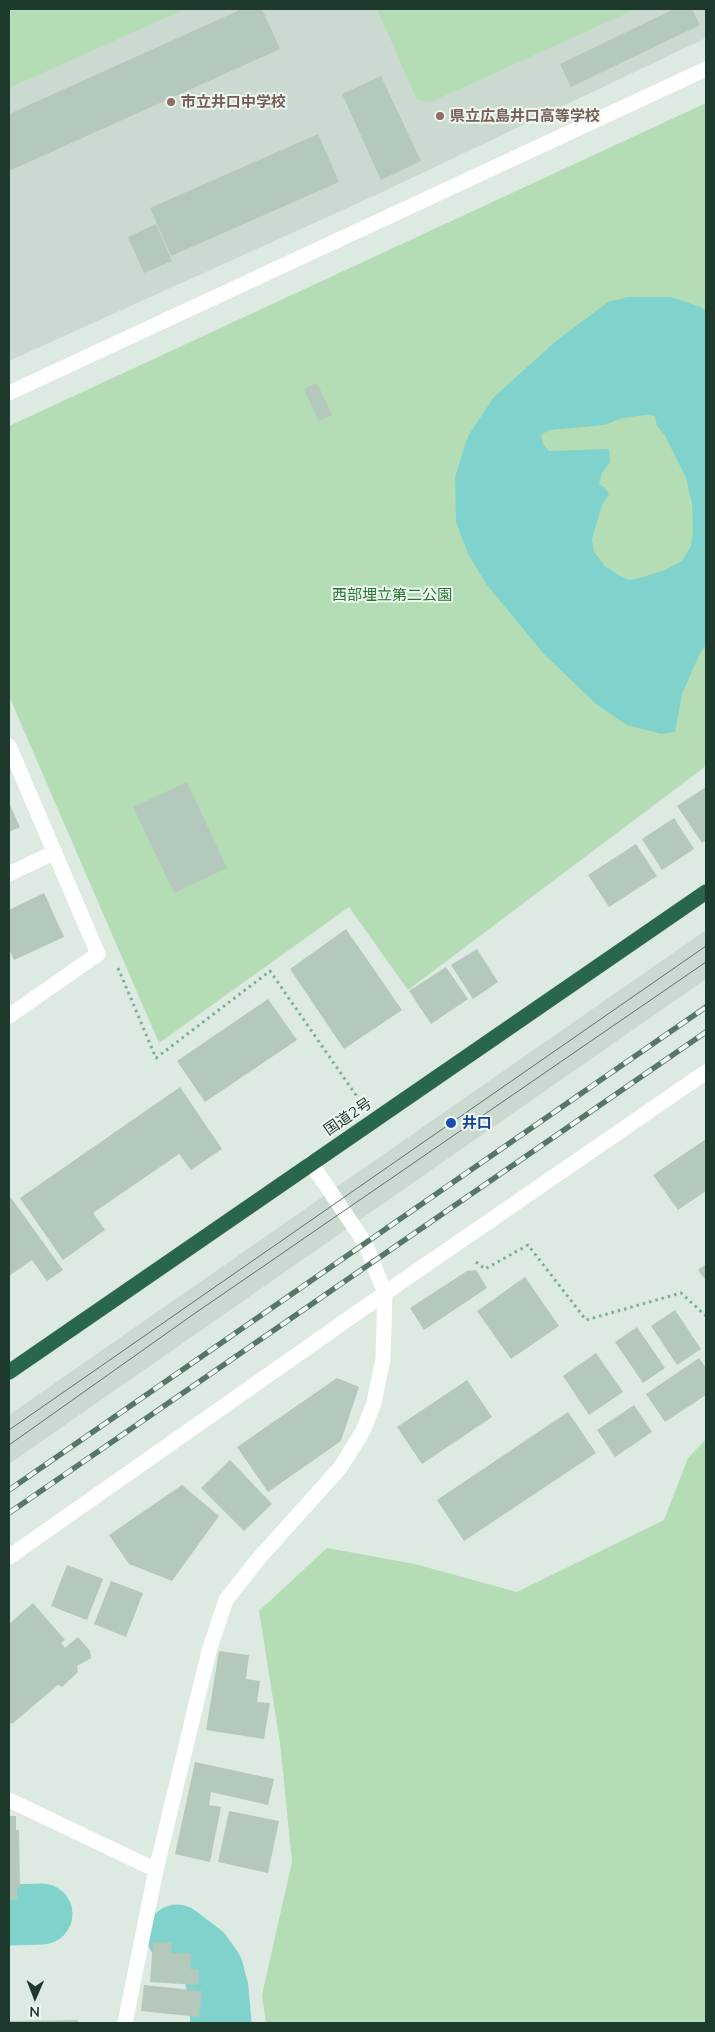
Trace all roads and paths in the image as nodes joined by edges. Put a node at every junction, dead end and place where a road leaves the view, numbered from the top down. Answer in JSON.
{"nodes":[{"id":1,"x":706,"y":69,"type":"edge"},
{"id":2,"x":9,"y":393,"type":"edge"},
{"id":3,"x":9,"y":746,"type":"edge"},
{"id":4,"x":55,"y":852,"type":"junction"},
{"id":5,"x":9,"y":874,"type":"edge"},
{"id":6,"x":706,"y":892,"type":"edge"},
{"id":7,"x":117,"y":968,"type":"dead end"},
{"id":8,"x":9,"y":1016,"type":"edge"},
{"id":9,"x":706,"y":1072,"type":"edge"},
{"id":10,"x":374,"y":1121,"type":"junction"},
{"id":11,"x":311,"y":1163,"type":"junction"},
{"id":12,"x":485,"y":1269,"type":"dead end"},
{"id":13,"x":385,"y":1293,"type":"junction"},
{"id":14,"x":706,"y":1316,"type":"edge"},
{"id":15,"x":9,"y":1372,"type":"edge"},
{"id":16,"x":9,"y":1556,"type":"edge"},
{"id":17,"x":9,"y":1800,"type":"edge"},
{"id":18,"x":156,"y":1870,"type":"junction"},
{"id":19,"x":125,"y":2023,"type":"edge"}],
"edges":[{"from":1,"to":2,"type":"street"},
{"from":3,"to":4,"type":"street"},
{"from":4,"to":5,"type":"street"},
{"from":4,"to":8,"type":"street"},
{"from":6,"to":10,"type":"highway","name":"国道2号"},
{"from":7,"to":10,"type":"path"},
{"from":9,"to":13,"type":"street"},
{"from":10,"to":11,"type":"highway","name":"国道2号"},
{"from":11,"to":13,"type":"street"},
{"from":11,"to":15,"type":"highway","name":"国道2号"},
{"from":12,"to":14,"type":"path"},
{"from":13,"to":16,"type":"street"},
{"from":13,"to":18,"type":"street"},
{"from":17,"to":18,"type":"street"},
{"from":18,"to":19,"type":"street"}]}
